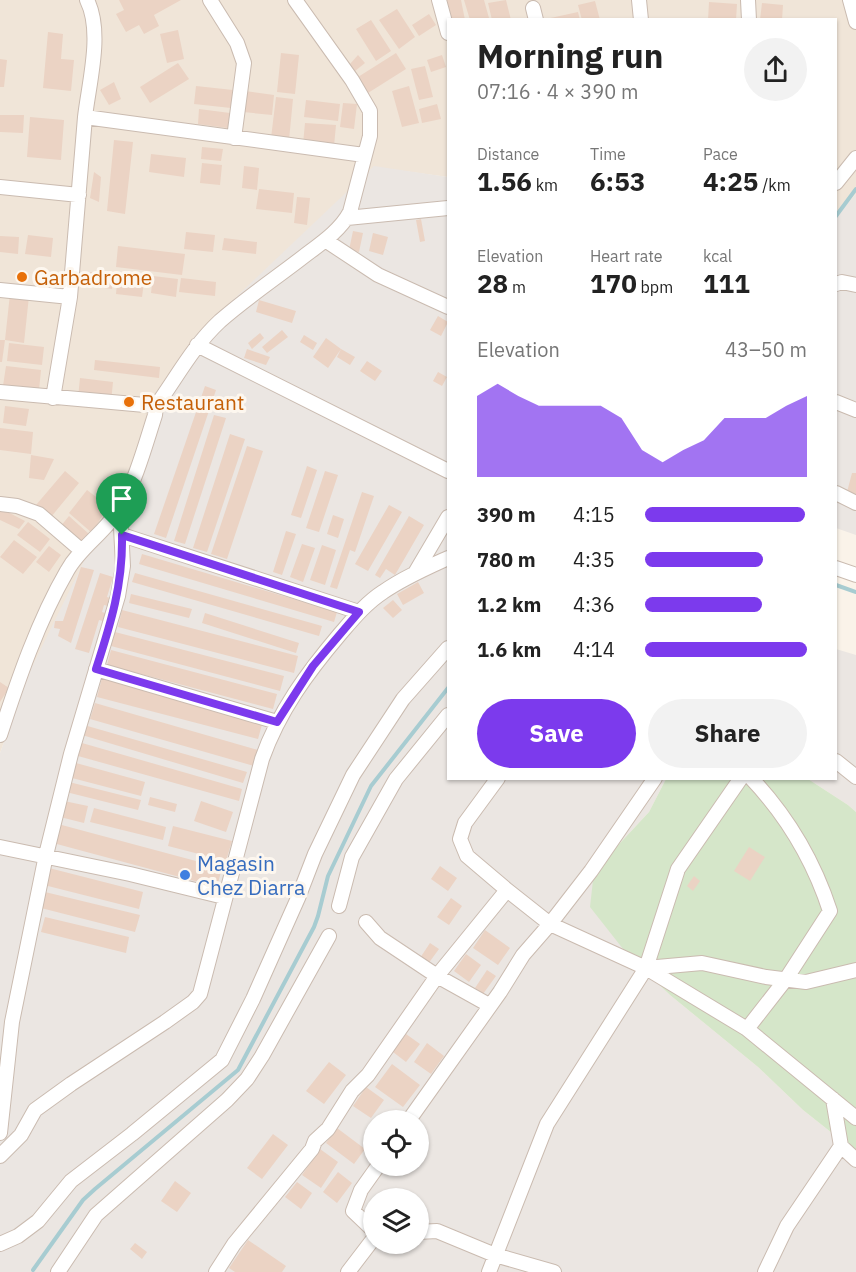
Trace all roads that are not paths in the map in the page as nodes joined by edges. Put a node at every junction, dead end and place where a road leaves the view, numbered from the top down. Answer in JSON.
{"nodes":[{"id":1,"x":87,"y":0,"type":"edge"},
{"id":2,"x":210,"y":0,"type":"edge"},
{"id":3,"x":295,"y":0,"type":"edge"},
{"id":4,"x":439,"y":0,"type":"edge"},
{"id":5,"x":639,"y":0,"type":"edge"},
{"id":6,"x":748,"y":0,"type":"edge"},
{"id":7,"x":850,"y":0,"type":"edge"},
{"id":8,"x":641,"y":18,"type":"edge"},
{"id":9,"x":748,"y":18,"type":"edge"},
{"id":10,"x":856,"y":22,"type":"edge"},
{"id":11,"x":447,"y":29,"type":"edge"},
{"id":12,"x":85,"y":117,"type":"junction"},
{"id":13,"x":234,"y":138,"type":"junction"},
{"id":14,"x":364,"y":155,"type":"junction"},
{"id":15,"x":856,"y":158,"type":"edge"},
{"id":16,"x":837,"y":182,"type":"edge"},
{"id":17,"x":0,"y":186,"type":"edge"},
{"id":18,"x":79,"y":195,"type":"junction"},
{"id":19,"x":447,"y":208,"type":"edge"},
{"id":20,"x":347,"y":218,"type":"junction"},
{"id":21,"x":325,"y":240,"type":"junction"},
{"id":22,"x":837,"y":284,"type":"edge"},
{"id":23,"x":856,"y":285,"type":"edge"},
{"id":24,"x":0,"y":290,"type":"edge"},
{"id":25,"x":70,"y":297,"type":"junction"},
{"id":26,"x":447,"y":307,"type":"edge"},
{"id":27,"x":197,"y":345,"type":"junction"},
{"id":28,"x":0,"y":392,"type":"edge"},
{"id":29,"x":53,"y":398,"type":"junction"},
{"id":30,"x":837,"y":402,"type":"edge"},
{"id":31,"x":156,"y":406,"type":"junction"},
{"id":32,"x":856,"y":410,"type":"edge"},
{"id":33,"x":447,"y":470,"type":"edge"},
{"id":34,"x":837,"y":494,"type":"edge"},
{"id":35,"x":856,"y":503,"type":"edge"},
{"id":36,"x":0,"y":504,"type":"edge"},
{"id":37,"x":120,"y":508,"type":"junction"},
{"id":38,"x":447,"y":519,"type":"edge"},
{"id":39,"x":122,"y":535,"type":"junction"},
{"id":40,"x":82,"y":551,"type":"junction"},
{"id":41,"x":447,"y":558,"type":"edge"},
{"id":42,"x":837,"y":568,"type":"edge"},
{"id":43,"x":415,"y":573,"type":"junction"},
{"id":44,"x":856,"y":575,"type":"edge"},
{"id":45,"x":359,"y":612,"type":"junction"},
{"id":46,"x":447,"y":649,"type":"edge"},
{"id":47,"x":96,"y":669,"type":"junction"},
{"id":48,"x":3,"y":713,"type":"edge"},
{"id":49,"x":447,"y":716,"type":"edge"},
{"id":50,"x":277,"y":722,"type":"junction"},
{"id":51,"x":0,"y":735,"type":"edge"},
{"id":52,"x":837,"y":762,"type":"edge"},
{"id":53,"x":856,"y":777,"type":"edge"},
{"id":54,"x":497,"y":780,"type":"edge"},
{"id":55,"x":654,"y":780,"type":"edge"},
{"id":56,"x":740,"y":780,"type":"edge"},
{"id":57,"x":754,"y":780,"type":"edge"},
{"id":58,"x":0,"y":847,"type":"edge"},
{"id":59,"x":45,"y":855,"type":"junction"},
{"id":60,"x":507,"y":890,"type":"junction"},
{"id":61,"x":224,"y":897,"type":"junction"},
{"id":62,"x":339,"y":906,"type":"dead end"},
{"id":63,"x":366,"y":922,"type":"dead end"},
{"id":64,"x":550,"y":924,"type":"junction"},
{"id":65,"x":329,"y":936,"type":"dead end"},
{"id":66,"x":646,"y":968,"type":"junction"},
{"id":67,"x":856,"y":970,"type":"edge"},
{"id":68,"x":437,"y":976,"type":"junction"},
{"id":69,"x":786,"y":979,"type":"junction"},
{"id":70,"x":489,"y":1005,"type":"junction"},
{"id":71,"x":6,"y":1021,"type":"edge"},
{"id":72,"x":747,"y":1029,"type":"junction"},
{"id":73,"x":833,"y":1099,"type":"junction"},
{"id":74,"x":416,"y":1110,"type":"edge"},
{"id":75,"x":856,"y":1118,"type":"edge"},
{"id":76,"x":0,"y":1128,"type":"edge"},
{"id":77,"x":0,"y":1133,"type":"edge"},
{"id":78,"x":841,"y":1146,"type":"junction"},
{"id":79,"x":0,"y":1156,"type":"edge"},
{"id":80,"x":856,"y":1160,"type":"edge"},
{"id":81,"x":371,"y":1176,"type":"edge"},
{"id":82,"x":363,"y":1221,"type":"edge"},
{"id":83,"x":429,"y":1231,"type":"edge"},
{"id":84,"x":0,"y":1244,"type":"edge"},
{"id":85,"x":363,"y":1252,"type":"edge"},
{"id":86,"x":495,"y":1255,"type":"junction"},
{"id":87,"x":58,"y":1272,"type":"edge"},
{"id":88,"x":216,"y":1272,"type":"edge"},
{"id":89,"x":348,"y":1272,"type":"edge"},
{"id":90,"x":489,"y":1272,"type":"edge"},
{"id":91,"x":554,"y":1272,"type":"edge"},
{"id":92,"x":765,"y":1272,"type":"edge"}],
"edges":[{"from":1,"to":12,"type":"street"},
{"from":2,"to":13,"type":"street"},
{"from":3,"to":14,"type":"street"},
{"from":4,"to":11,"type":"street"},
{"from":5,"to":8,"type":"street"},
{"from":6,"to":9,"type":"street"},
{"from":7,"to":10,"type":"street"},
{"from":12,"to":13,"type":"street"},
{"from":12,"to":18,"type":"street"},
{"from":13,"to":14,"type":"street"},
{"from":14,"to":20,"type":"street"},
{"from":15,"to":16,"type":"street"},
{"from":17,"to":18,"type":"street"},
{"from":18,"to":25,"type":"street"},
{"from":19,"to":20,"type":"street"},
{"from":20,"to":21,"type":"street"},
{"from":21,"to":26,"type":"street"},
{"from":21,"to":27,"type":"street"},
{"from":22,"to":23,"type":"street"},
{"from":24,"to":25,"type":"street"},
{"from":25,"to":29,"type":"street"},
{"from":27,"to":31,"type":"street"},
{"from":27,"to":33,"type":"street"},
{"from":28,"to":29,"type":"street"},
{"from":29,"to":31,"type":"street"},
{"from":30,"to":32,"type":"street"},
{"from":31,"to":37,"type":"street"},
{"from":34,"to":35,"type":"street"},
{"from":36,"to":40,"type":"street"},
{"from":37,"to":39,"type":"street"},
{"from":37,"to":40,"type":"street"},
{"from":38,"to":43,"type":"street"},
{"from":39,"to":45,"type":"street"},
{"from":39,"to":47,"type":"street"},
{"from":40,"to":48,"type":"street"},
{"from":41,"to":43,"type":"street"},
{"from":42,"to":44,"type":"street"},
{"from":43,"to":45,"type":"street"},
{"from":45,"to":50,"type":"street"},
{"from":46,"to":84,"type":"street"},
{"from":47,"to":50,"type":"street"},
{"from":47,"to":59,"type":"street"},
{"from":48,"to":51,"type":"street"},
{"from":49,"to":62,"type":"street"},
{"from":50,"to":61,"type":"street"},
{"from":52,"to":53,"type":"street"},
{"from":54,"to":60,"type":"street"},
{"from":55,"to":64,"type":"street"},
{"from":56,"to":66,"type":"street"},
{"from":57,"to":69,"type":"street"},
{"from":58,"to":59,"type":"street"},
{"from":59,"to":61,"type":"street"},
{"from":59,"to":71,"type":"street"},
{"from":60,"to":64,"type":"street"},
{"from":60,"to":68,"type":"street"},
{"from":61,"to":79,"type":"street"},
{"from":63,"to":68,"type":"street"},
{"from":64,"to":66,"type":"street"},
{"from":64,"to":70,"type":"street"},
{"from":65,"to":87,"type":"street"},
{"from":66,"to":69,"type":"street"},
{"from":66,"to":72,"type":"street"},
{"from":66,"to":86,"type":"street"},
{"from":67,"to":69,"type":"street"},
{"from":68,"to":70,"type":"street"},
{"from":68,"to":88,"type":"street"},
{"from":69,"to":72,"type":"street"},
{"from":70,"to":74,"type":"street"},
{"from":71,"to":76,"type":"street"},
{"from":72,"to":73,"type":"street"},
{"from":73,"to":75,"type":"street"},
{"from":73,"to":78,"type":"street"},
{"from":76,"to":77,"type":"street"},
{"from":78,"to":80,"type":"street"},
{"from":78,"to":92,"type":"street"},
{"from":81,"to":82,"type":"street"},
{"from":83,"to":86,"type":"street"},
{"from":85,"to":89,"type":"street"},
{"from":86,"to":90,"type":"street"},
{"from":86,"to":91,"type":"street"}]}
